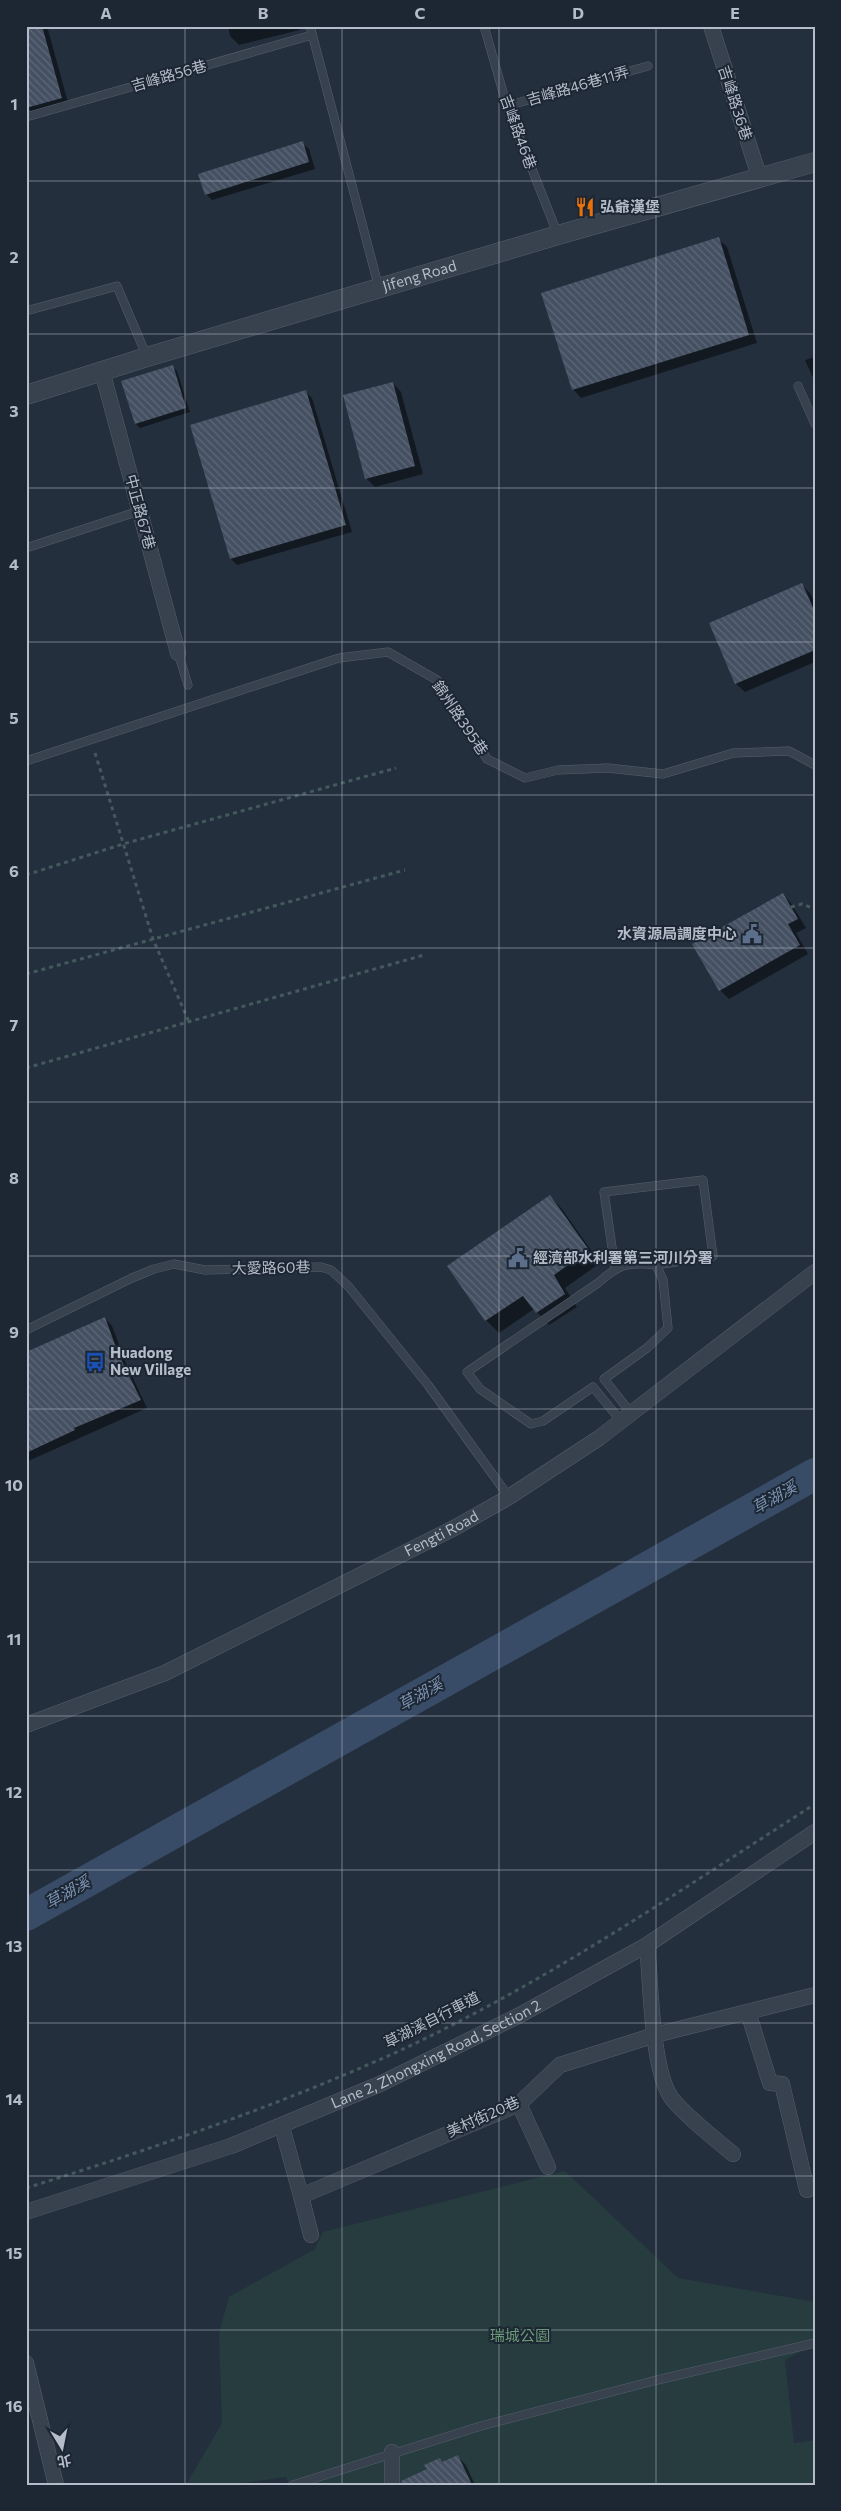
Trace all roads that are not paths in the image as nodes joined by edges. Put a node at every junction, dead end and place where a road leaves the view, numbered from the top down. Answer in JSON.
{"nodes":[{"id":1,"x":310,"y":26,"type":"edge"},
{"id":2,"x":484,"y":26,"type":"edge"},
{"id":3,"x":711,"y":26,"type":"edge"},
{"id":4,"x":312,"y":35,"type":"junction"},
{"id":5,"x":648,"y":66,"type":"dead end"},
{"id":6,"x":507,"y":106,"type":"junction"},
{"id":7,"x":26,"y":117,"type":"edge"},
{"id":8,"x":815,"y":162,"type":"edge"},
{"id":9,"x":760,"y":179,"type":"junction"},
{"id":10,"x":558,"y":235,"type":"junction"},
{"id":11,"x":379,"y":288,"type":"junction"},
{"id":12,"x":26,"y":311,"type":"edge"},
{"id":13,"x":147,"y":356,"type":"junction"},
{"id":14,"x":102,"y":370,"type":"junction"},
{"id":15,"x":798,"y":386,"type":"dead end"},
{"id":16,"x":26,"y":395,"type":"edge"},
{"id":17,"x":815,"y":424,"type":"edge"},
{"id":18,"x":139,"y":511,"type":"junction"},
{"id":19,"x":26,"y":548,"type":"edge"},
{"id":20,"x":178,"y":653,"type":"joint"},
{"id":21,"x":188,"y":685,"type":"dead end"},
{"id":22,"x":26,"y":760,"type":"edge"},
{"id":23,"x":815,"y":765,"type":"edge"},
{"id":24,"x":656,"y":1265,"type":"junction"},
{"id":25,"x":615,"y":1268,"type":"junction"},
{"id":26,"x":815,"y":1272,"type":"edge"},
{"id":27,"x":26,"y":1330,"type":"edge"},
{"id":28,"x":626,"y":1417,"type":"junction"},
{"id":29,"x":510,"y":1497,"type":"junction"},
{"id":30,"x":26,"y":1725,"type":"edge"},
{"id":31,"x":815,"y":1832,"type":"edge"},
{"id":32,"x":647,"y":1945,"type":"junction"},
{"id":33,"x":815,"y":1995,"type":"edge"},
{"id":34,"x":748,"y":2012,"type":"junction"},
{"id":35,"x":655,"y":2035,"type":"junction"},
{"id":36,"x":519,"y":2104,"type":"junction"},
{"id":37,"x":282,"y":2127,"type":"junction"},
{"id":38,"x":733,"y":2154,"type":"dead end"},
{"id":39,"x":548,"y":2167,"type":"dead end"},
{"id":40,"x":807,"y":2190,"type":"dead end"},
{"id":41,"x":300,"y":2196,"type":"junction"},
{"id":42,"x":26,"y":2212,"type":"edge"},
{"id":43,"x":312,"y":2235,"type":"dead end"},
{"id":44,"x":815,"y":2343,"type":"edge"},
{"id":45,"x":26,"y":2363,"type":"edge"},
{"id":46,"x":392,"y":2452,"type":"junction"},
{"id":47,"x":51,"y":2484,"type":"edge"},
{"id":48,"x":293,"y":2485,"type":"edge"},
{"id":49,"x":392,"y":2485,"type":"edge"}],
"edges":[{"from":1,"to":4,"type":"lane"},
{"from":2,"to":6,"type":"lane","name":"吉峰路46巷"},
{"from":3,"to":9,"type":"street","name":"吉峰路36巷"},
{"from":4,"to":7,"type":"lane","name":"吉峰路56巷"},
{"from":4,"to":11,"type":"lane"},
{"from":5,"to":6,"type":"lane","name":"吉峰路46巷11弄"},
{"from":6,"to":10,"type":"lane","name":"吉峰路46巷"},
{"from":8,"to":9,"type":"street","name":"Jifeng Road"},
{"from":9,"to":10,"type":"street","name":"Jifeng Road"},
{"from":10,"to":11,"type":"street","name":"Jifeng Road"},
{"from":11,"to":13,"type":"street","name":"Jifeng Road"},
{"from":12,"to":13,"type":"lane"},
{"from":13,"to":14,"type":"street","name":"Jifeng Road"},
{"from":14,"to":16,"type":"street","name":"Jifeng Road"},
{"from":14,"to":18,"type":"street","name":"中正路67巷"},
{"from":15,"to":17,"type":"lane"},
{"from":18,"to":19,"type":"lane"},
{"from":18,"to":20,"type":"street","name":"中正路67巷"},
{"from":20,"to":21,"type":"lane"},
{"from":22,"to":23,"type":"lane","name":"錦州路395巷"},
{"from":24,"to":25,"type":"lane"},
{"from":24,"to":25,"type":"lane"},
{"from":24,"to":28,"type":"lane"},
{"from":25,"to":28,"type":"lane"},
{"from":26,"to":28,"type":"street","name":"Fengti Road"},
{"from":27,"to":29,"type":"lane","name":"大愛路60巷"},
{"from":28,"to":29,"type":"street","name":"Fengti Road"},
{"from":29,"to":30,"type":"street","name":"Fengti Road"},
{"from":31,"to":32,"type":"street","name":"Lane 2, Zhongxing Road, Section 2"},
{"from":32,"to":35,"type":"street"},
{"from":32,"to":37,"type":"street","name":"Lane 2, Zhongxing Road, Section 2"},
{"from":33,"to":34,"type":"street","name":"美村街20巷"},
{"from":34,"to":35,"type":"street","name":"美村街20巷"},
{"from":34,"to":40,"type":"street"},
{"from":35,"to":36,"type":"street","name":"美村街20巷"},
{"from":35,"to":38,"type":"street"},
{"from":36,"to":39,"type":"street"},
{"from":36,"to":41,"type":"street","name":"美村街20巷"},
{"from":37,"to":41,"type":"street"},
{"from":37,"to":42,"type":"street","name":"Lane 2, Zhongxing Road, Section 2"},
{"from":41,"to":43,"type":"street"},
{"from":44,"to":46,"type":"lane"},
{"from":45,"to":47,"type":"street"},
{"from":46,"to":48,"type":"lane"},
{"from":46,"to":49,"type":"street"}]}
